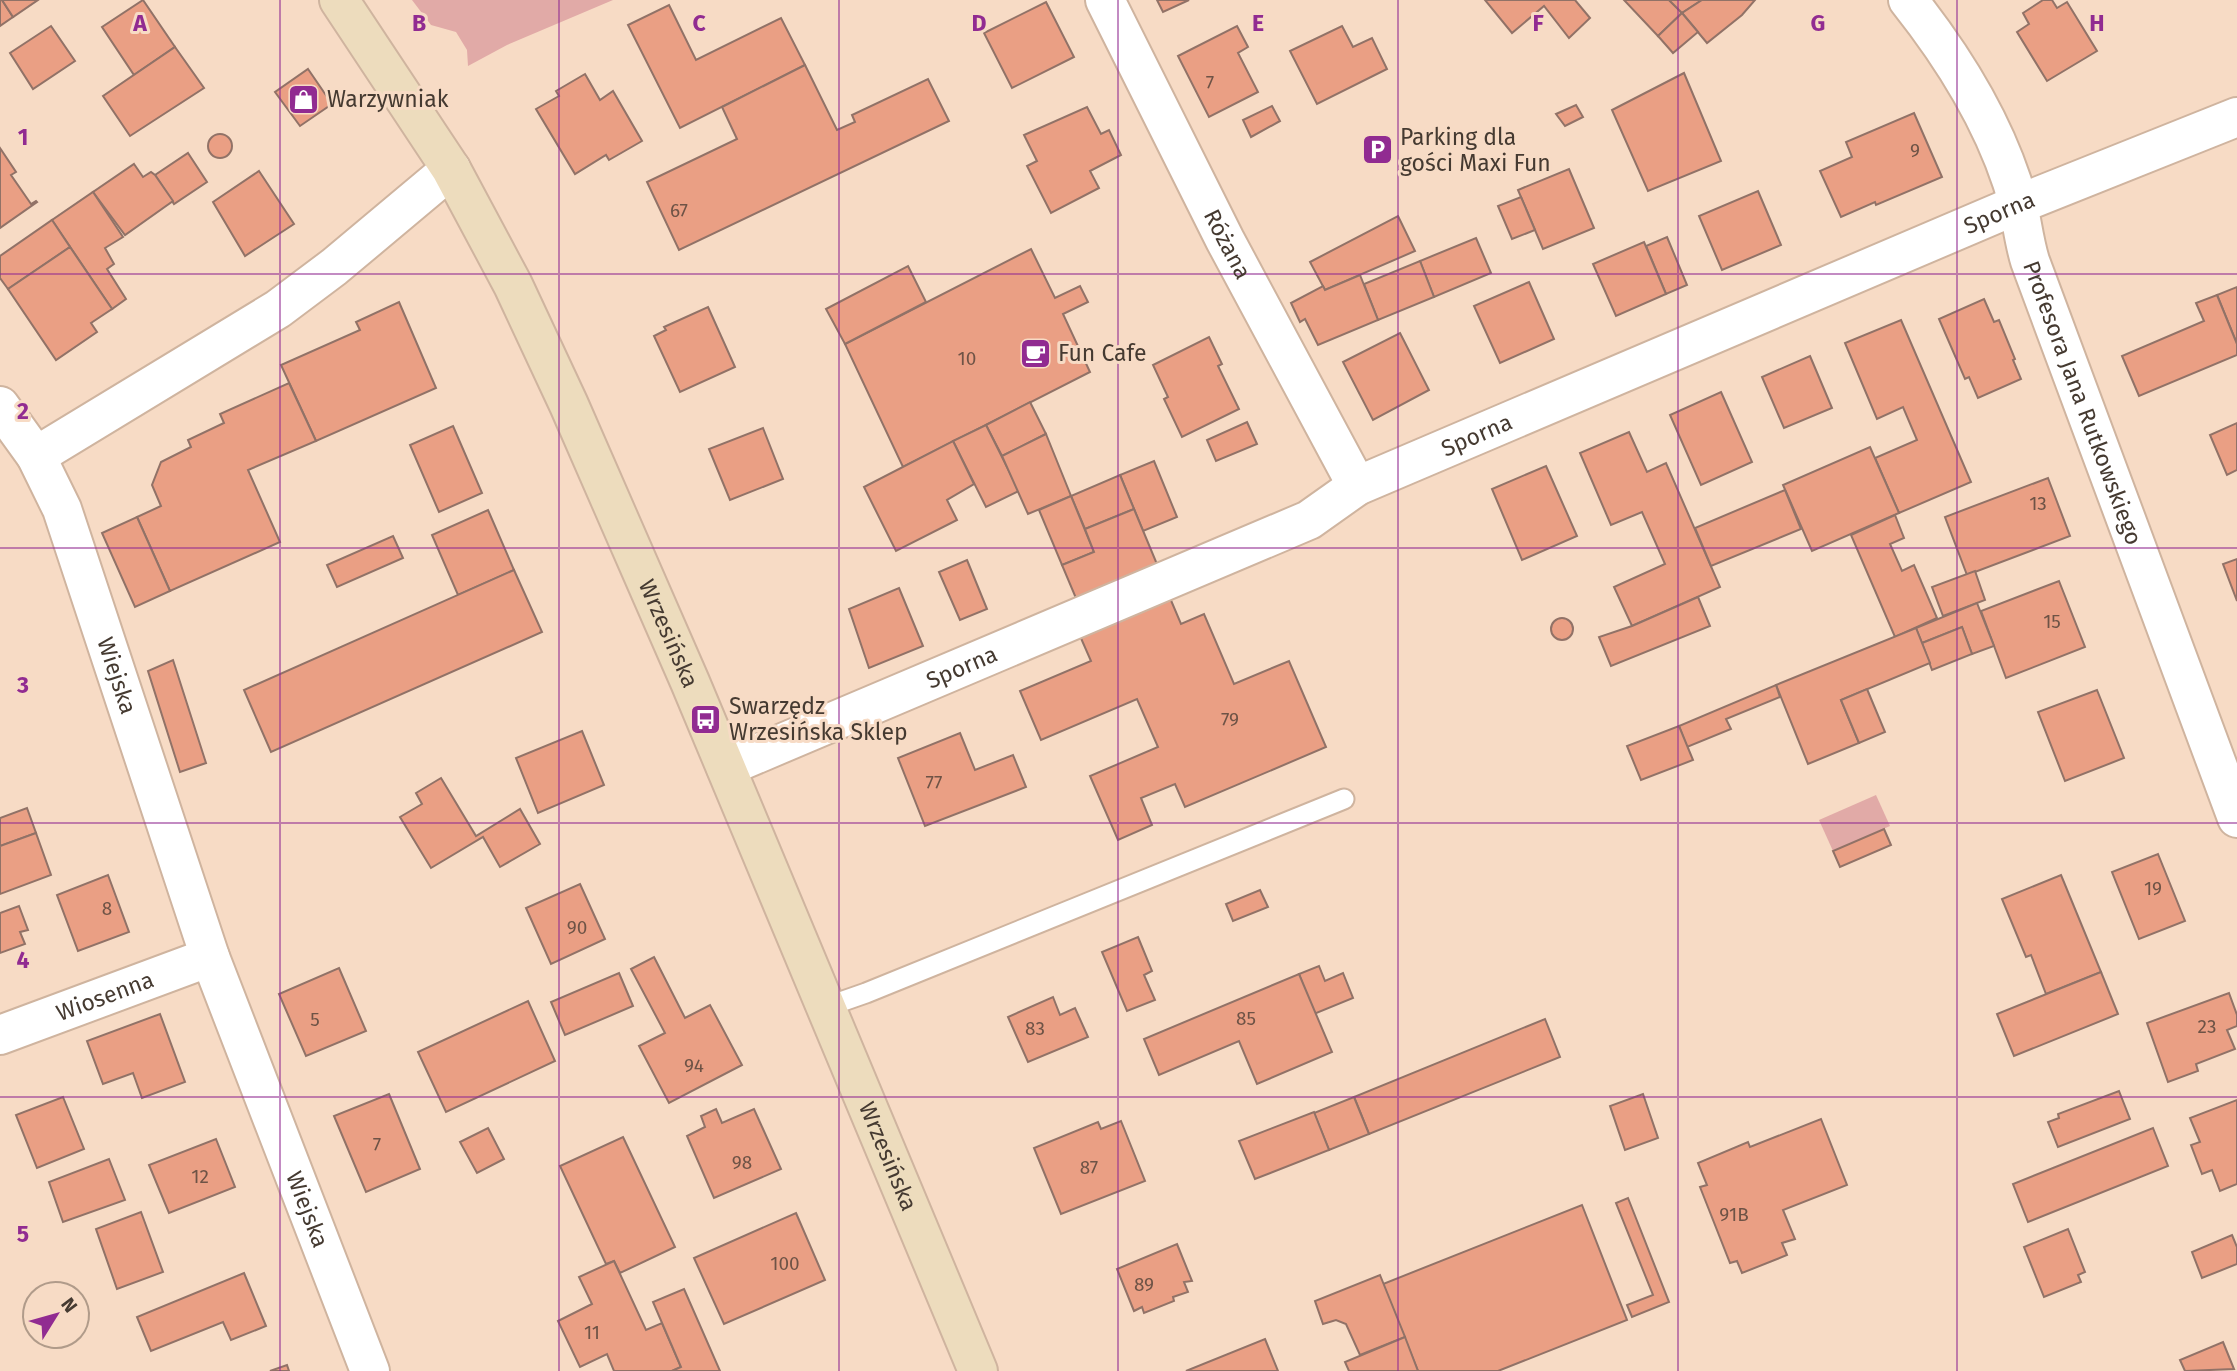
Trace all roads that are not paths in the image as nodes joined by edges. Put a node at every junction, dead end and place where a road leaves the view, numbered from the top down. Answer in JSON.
{"nodes":[{"id":1,"x":339,"y":0,"type":"edge"},
{"id":2,"x":1105,"y":0,"type":"edge"},
{"id":3,"x":1908,"y":0,"type":"edge"},
{"id":4,"x":2237,"y":117,"type":"edge"},
{"id":5,"x":451,"y":169,"type":"junction"},
{"id":6,"x":2019,"y":204,"type":"junction"},
{"id":7,"x":0,"y":406,"type":"edge"},
{"id":8,"x":36,"y":456,"type":"junction"},
{"id":9,"x":1357,"y":486,"type":"junction"},
{"id":10,"x":726,"y":767,"type":"junction"},
{"id":11,"x":1345,"y":799,"type":"dead end"},
{"id":12,"x":2237,"y":818,"type":"edge"},
{"id":13,"x":210,"y":957,"type":"junction"},
{"id":14,"x":826,"y":1007,"type":"junction"},
{"id":15,"x":0,"y":1035,"type":"edge"},
{"id":16,"x":370,"y":1371,"type":"edge"},
{"id":17,"x":978,"y":1371,"type":"edge"}],
"edges":[{"from":1,"to":5,"type":"street","name":"Wrzesińska"},
{"from":2,"to":9,"type":"street","name":"Różana"},
{"from":3,"to":6,"type":"street","name":"Profesora Jana Rutkowskiego"},
{"from":4,"to":6,"type":"street","name":"Sporna"},
{"from":5,"to":8,"type":"street"},
{"from":5,"to":10,"type":"street","name":"Wrzesińska"},
{"from":6,"to":9,"type":"street","name":"Sporna"},
{"from":6,"to":12,"type":"street","name":"Profesora Jana Rutkowskiego"},
{"from":7,"to":8,"type":"street","name":"Wiejska"},
{"from":8,"to":13,"type":"street","name":"Wiejska"},
{"from":9,"to":10,"type":"street","name":"Sporna"},
{"from":10,"to":14,"type":"street","name":"Wrzesińska"},
{"from":11,"to":14,"type":"lane"},
{"from":13,"to":15,"type":"street","name":"Wiosenna"},
{"from":13,"to":16,"type":"street","name":"Wiejska"},
{"from":14,"to":17,"type":"street","name":"Wrzesińska"}]}
